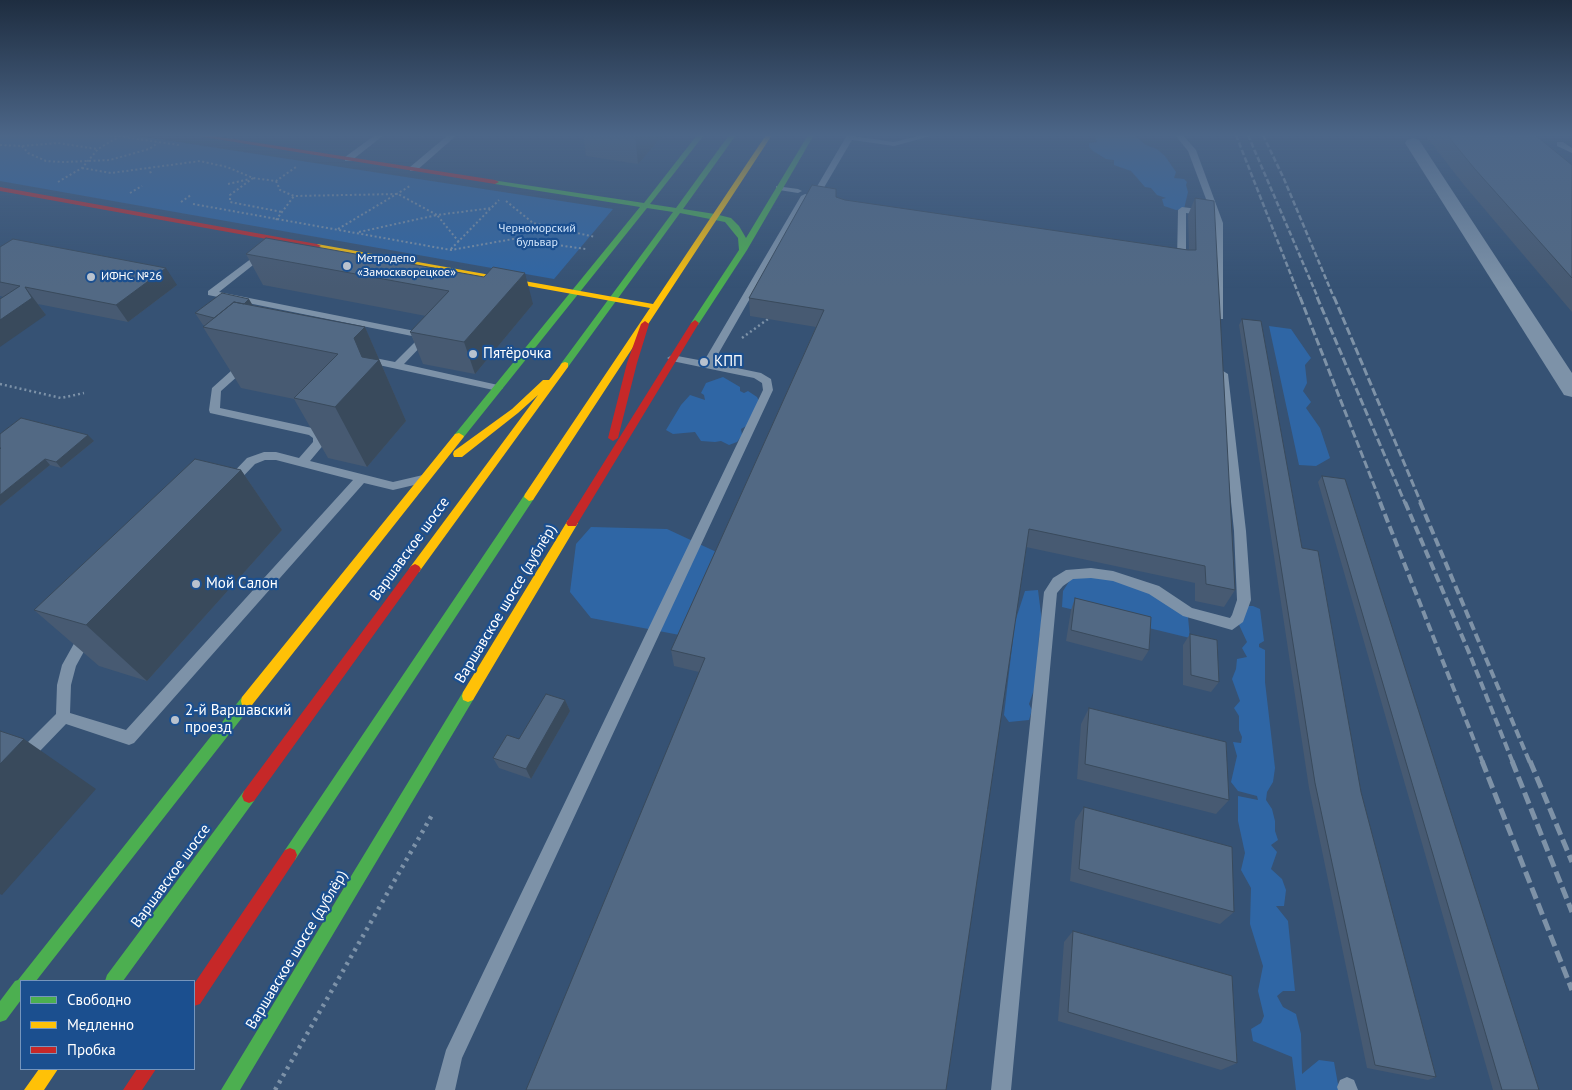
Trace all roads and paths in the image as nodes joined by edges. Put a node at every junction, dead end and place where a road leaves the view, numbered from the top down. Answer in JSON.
{"nodes":[{"id":1,"x":142,"y":186,"type":"dead end"},
{"id":2,"x":242,"y":186,"type":"edge"},
{"id":3,"x":278,"y":186,"type":"edge"},
{"id":4,"x":411,"y":186,"type":"dead end"},
{"id":5,"x":523,"y":186,"type":"edge"},
{"id":6,"x":662,"y":186,"type":"edge"},
{"id":7,"x":696,"y":186,"type":"edge"},
{"id":8,"x":735,"y":186,"type":"edge"},
{"id":9,"x":821,"y":186,"type":"edge"},
{"id":10,"x":1205,"y":186,"type":"edge"},
{"id":11,"x":1440,"y":186,"type":"edge"},
{"id":12,"x":780,"y":188,"type":"joint"},
{"id":13,"x":0,"y":189,"type":"edge"},
{"id":14,"x":798,"y":191,"type":"dead end"},
{"id":15,"x":122,"y":192,"type":"dead end"},
{"id":16,"x":130,"y":193,"type":"junction"},
{"id":17,"x":398,"y":194,"type":"junction"},
{"id":18,"x":139,"y":195,"type":"dead end"},
{"id":19,"x":192,"y":195,"type":"dead end"},
{"id":20,"x":294,"y":196,"type":"junction"},
{"id":21,"x":814,"y":198,"type":"junction"},
{"id":22,"x":832,"y":200,"type":"edge"},
{"id":23,"x":173,"y":201,"type":"dead end"},
{"id":24,"x":181,"y":202,"type":"junction"},
{"id":25,"x":647,"y":205,"type":"junction"},
{"id":26,"x":492,"y":208,"type":"junction"},
{"id":27,"x":678,"y":210,"type":"junction"},
{"id":28,"x":437,"y":215,"type":"junction"},
{"id":29,"x":1216,"y":215,"type":"junction"},
{"id":30,"x":715,"y":216,"type":"junction"},
{"id":31,"x":338,"y":229,"type":"junction"},
{"id":32,"x":356,"y":232,"type":"junction"},
{"id":33,"x":596,"y":238,"type":"dead end"},
{"id":34,"x":279,"y":239,"type":"junction"},
{"id":35,"x":459,"y":242,"type":"junction"},
{"id":36,"x":586,"y":249,"type":"dead end"},
{"id":37,"x":451,"y":250,"type":"junction"},
{"id":38,"x":743,"y":250,"type":"junction"},
{"id":39,"x":1169,"y":261,"type":"edge"},
{"id":40,"x":576,"y":293,"type":"junction"},
{"id":41,"x":612,"y":299,"type":"junction"},
{"id":42,"x":656,"y":307,"type":"junction"},
{"id":43,"x":645,"y":324,"type":"junction"},
{"id":44,"x":1220,"y":331,"type":"edge"},
{"id":45,"x":251,"y":358,"type":"edge"},
{"id":46,"x":358,"y":358,"type":"edge"},
{"id":47,"x":672,"y":358,"type":"junction"},
{"id":48,"x":1221,"y":360,"type":"edge"},
{"id":49,"x":707,"y":365,"type":"junction"},
{"id":50,"x":397,"y":366,"type":"junction"},
{"id":51,"x":561,"y":368,"type":"junction"},
{"id":52,"x":0,"y":384,"type":"edge"},
{"id":53,"x":498,"y":388,"type":"junction"},
{"id":54,"x":1572,"y":390,"type":"edge"},
{"id":55,"x":84,"y":394,"type":"dead end"},
{"id":56,"x":301,"y":463,"type":"junction"},
{"id":57,"x":600,"y":477,"type":"junction"},
{"id":58,"x":361,"y":479,"type":"junction"},
{"id":59,"x":424,"y":479,"type":"junction"},
{"id":60,"x":219,"y":493,"type":"edge"},
{"id":61,"x":92,"y":625,"type":"edge"},
{"id":62,"x":63,"y":717,"type":"junction"},
{"id":63,"x":0,"y":778,"type":"edge"},
{"id":64,"x":437,"y":805,"type":"dead end"},
{"id":65,"x":27,"y":980,"type":"edge"},
{"id":66,"x":114,"y":980,"type":"edge"},
{"id":67,"x":20,"y":988,"type":"edge"},
{"id":68,"x":195,"y":997,"type":"edge"},
{"id":69,"x":0,"y":1014,"type":"edge"},
{"id":70,"x":48,"y":1070,"type":"edge"},
{"id":71,"x":146,"y":1070,"type":"edge"},
{"id":72,"x":33,"y":1090,"type":"edge"},
{"id":73,"x":132,"y":1090,"type":"edge"},
{"id":74,"x":230,"y":1090,"type":"edge"},
{"id":75,"x":275,"y":1090,"type":"edge"},
{"id":76,"x":445,"y":1090,"type":"edge"},
{"id":77,"x":1001,"y":1090,"type":"edge"}],
"edges":[{"from":1,"to":16,"type":"path"},
{"from":2,"to":20,"type":"path"},
{"from":3,"to":20,"type":"path"},
{"from":4,"to":17,"type":"path"},
{"from":5,"to":25,"type":"main road"},
{"from":6,"to":25,"type":"main road"},
{"from":7,"to":27,"type":"main road","name":"Варшавское шоссе"},
{"from":8,"to":30,"type":"main road"},
{"from":9,"to":21,"type":"lane"},
{"from":10,"to":29,"type":"lane"},
{"from":11,"to":54,"type":"street"},
{"from":12,"to":14,"type":"lane"},
{"from":12,"to":38,"type":"main road","name":"Варшавское шоссе (дублёр)"},
{"from":13,"to":34,"type":"main road"},
{"from":15,"to":16,"type":"path"},
{"from":16,"to":18,"type":"path"},
{"from":17,"to":20,"type":"path"},
{"from":17,"to":28,"type":"path"},
{"from":17,"to":31,"type":"path"},
{"from":19,"to":24,"type":"path"},
{"from":21,"to":22,"type":"lane"},
{"from":21,"to":49,"type":"lane"},
{"from":23,"to":24,"type":"path"},
{"from":24,"to":31,"type":"path"},
{"from":25,"to":27,"type":"main road"},
{"from":25,"to":40,"type":"main road"},
{"from":26,"to":28,"type":"path"},
{"from":26,"to":33,"type":"path"},
{"from":26,"to":35,"type":"path"},
{"from":27,"to":30,"type":"main road"},
{"from":27,"to":41,"type":"main road","name":"Варшавское шоссе"},
{"from":28,"to":32,"type":"path"},
{"from":28,"to":35,"type":"path"},
{"from":29,"to":39,"type":"lane"},
{"from":29,"to":44,"type":"lane"},
{"from":30,"to":38,"type":"main road"},
{"from":30,"to":42,"type":"main road"},
{"from":31,"to":32,"type":"path"},
{"from":32,"to":37,"type":"path"},
{"from":34,"to":40,"type":"main road"},
{"from":34,"to":50,"type":"lane"},
{"from":35,"to":37,"type":"path"},
{"from":36,"to":37,"type":"path"},
{"from":38,"to":47,"type":"main road","name":"Варшавское шоссе (дублёр)"},
{"from":40,"to":41,"type":"main road"},
{"from":40,"to":53,"type":"main road"},
{"from":41,"to":42,"type":"main road"},
{"from":41,"to":51,"type":"main road","name":"Варшавское шоссе"},
{"from":42,"to":43,"type":"main road"},
{"from":43,"to":57,"type":"main road"},
{"from":43,"to":68,"type":"main road"},
{"from":45,"to":56,"type":"lane"},
{"from":46,"to":50,"type":"lane"},
{"from":47,"to":49,"type":"lane"},
{"from":47,"to":57,"type":"main road","name":"Варшавское шоссе (дублёр)"},
{"from":48,"to":77,"type":"lane"},
{"from":49,"to":76,"type":"lane"},
{"from":50,"to":53,"type":"lane"},
{"from":51,"to":59,"type":"main road"},
{"from":51,"to":66,"type":"main road","name":"Варшавское шоссе"},
{"from":52,"to":55,"type":"path"},
{"from":53,"to":59,"type":"main road"},
{"from":56,"to":58,"type":"lane"},
{"from":56,"to":60,"type":"lane"},
{"from":57,"to":74,"type":"main road","name":"Варшавское шоссе (дублёр)"},
{"from":58,"to":59,"type":"lane"},
{"from":58,"to":62,"type":"lane"},
{"from":59,"to":65,"type":"main road"},
{"from":61,"to":62,"type":"lane"},
{"from":62,"to":63,"type":"lane"},
{"from":64,"to":75,"type":"path"},
{"from":67,"to":69,"type":"main road"},
{"from":70,"to":72,"type":"main road"},
{"from":71,"to":73,"type":"main road"}]}
